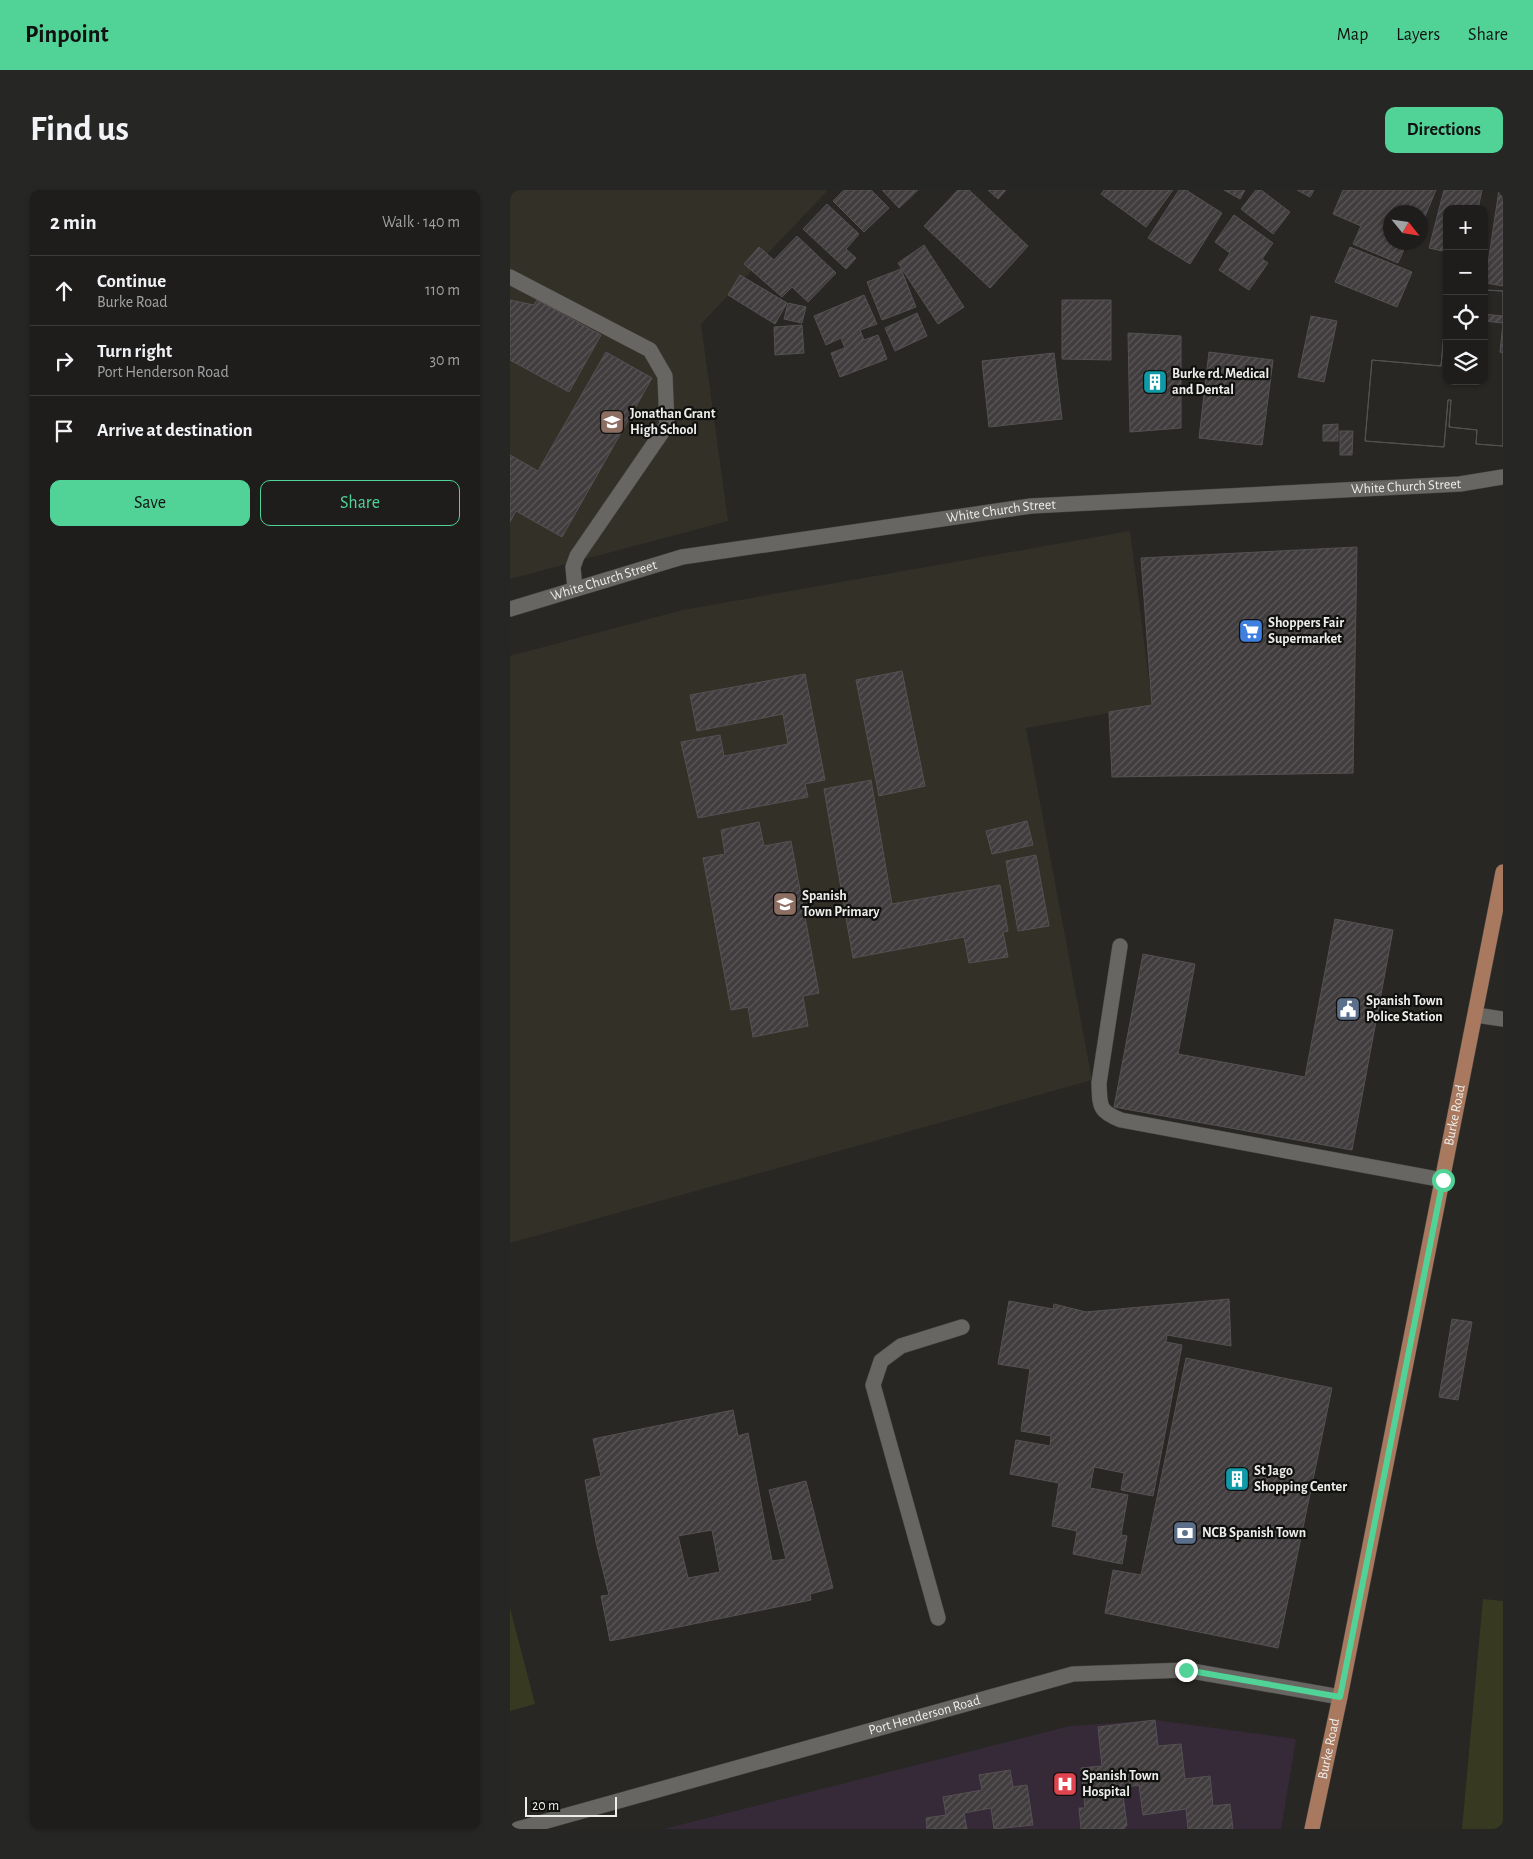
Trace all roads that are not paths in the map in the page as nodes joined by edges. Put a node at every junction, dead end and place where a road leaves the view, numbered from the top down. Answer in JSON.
{"nodes":[{"id":1,"x":510,"y":277,"type":"edge"},
{"id":2,"x":1503,"y":477,"type":"edge"},
{"id":3,"x":574,"y":589,"type":"junction"},
{"id":4,"x":510,"y":609,"type":"edge"},
{"id":5,"x":1503,"y":872,"type":"edge"},
{"id":6,"x":1120,"y":946,"type":"dead end"},
{"id":7,"x":1476,"y":1015,"type":"junction"},
{"id":8,"x":1503,"y":1019,"type":"edge"},
{"id":9,"x":1443,"y":1180,"type":"junction"},
{"id":10,"x":962,"y":1327,"type":"dead end"},
{"id":11,"x":938,"y":1618,"type":"dead end"},
{"id":12,"x":1340,"y":1697,"type":"junction"},
{"id":13,"x":518,"y":1829,"type":"edge"},
{"id":14,"x":1312,"y":1829,"type":"edge"}],
"edges":[{"from":1,"to":3,"type":"street"},
{"from":2,"to":3,"type":"street","name":"White Church Street"},
{"from":3,"to":4,"type":"street","name":"White Church Street"},
{"from":5,"to":7,"type":"main road","name":"Burke Road"},
{"from":6,"to":9,"type":"street"},
{"from":7,"to":8,"type":"street"},
{"from":7,"to":9,"type":"main road","name":"Burke Road"},
{"from":9,"to":12,"type":"main road","name":"Burke Road"},
{"from":10,"to":11,"type":"street"},
{"from":12,"to":13,"type":"street","name":"Port Henderson Road"},
{"from":12,"to":14,"type":"main road","name":"Burke Road"}]}
